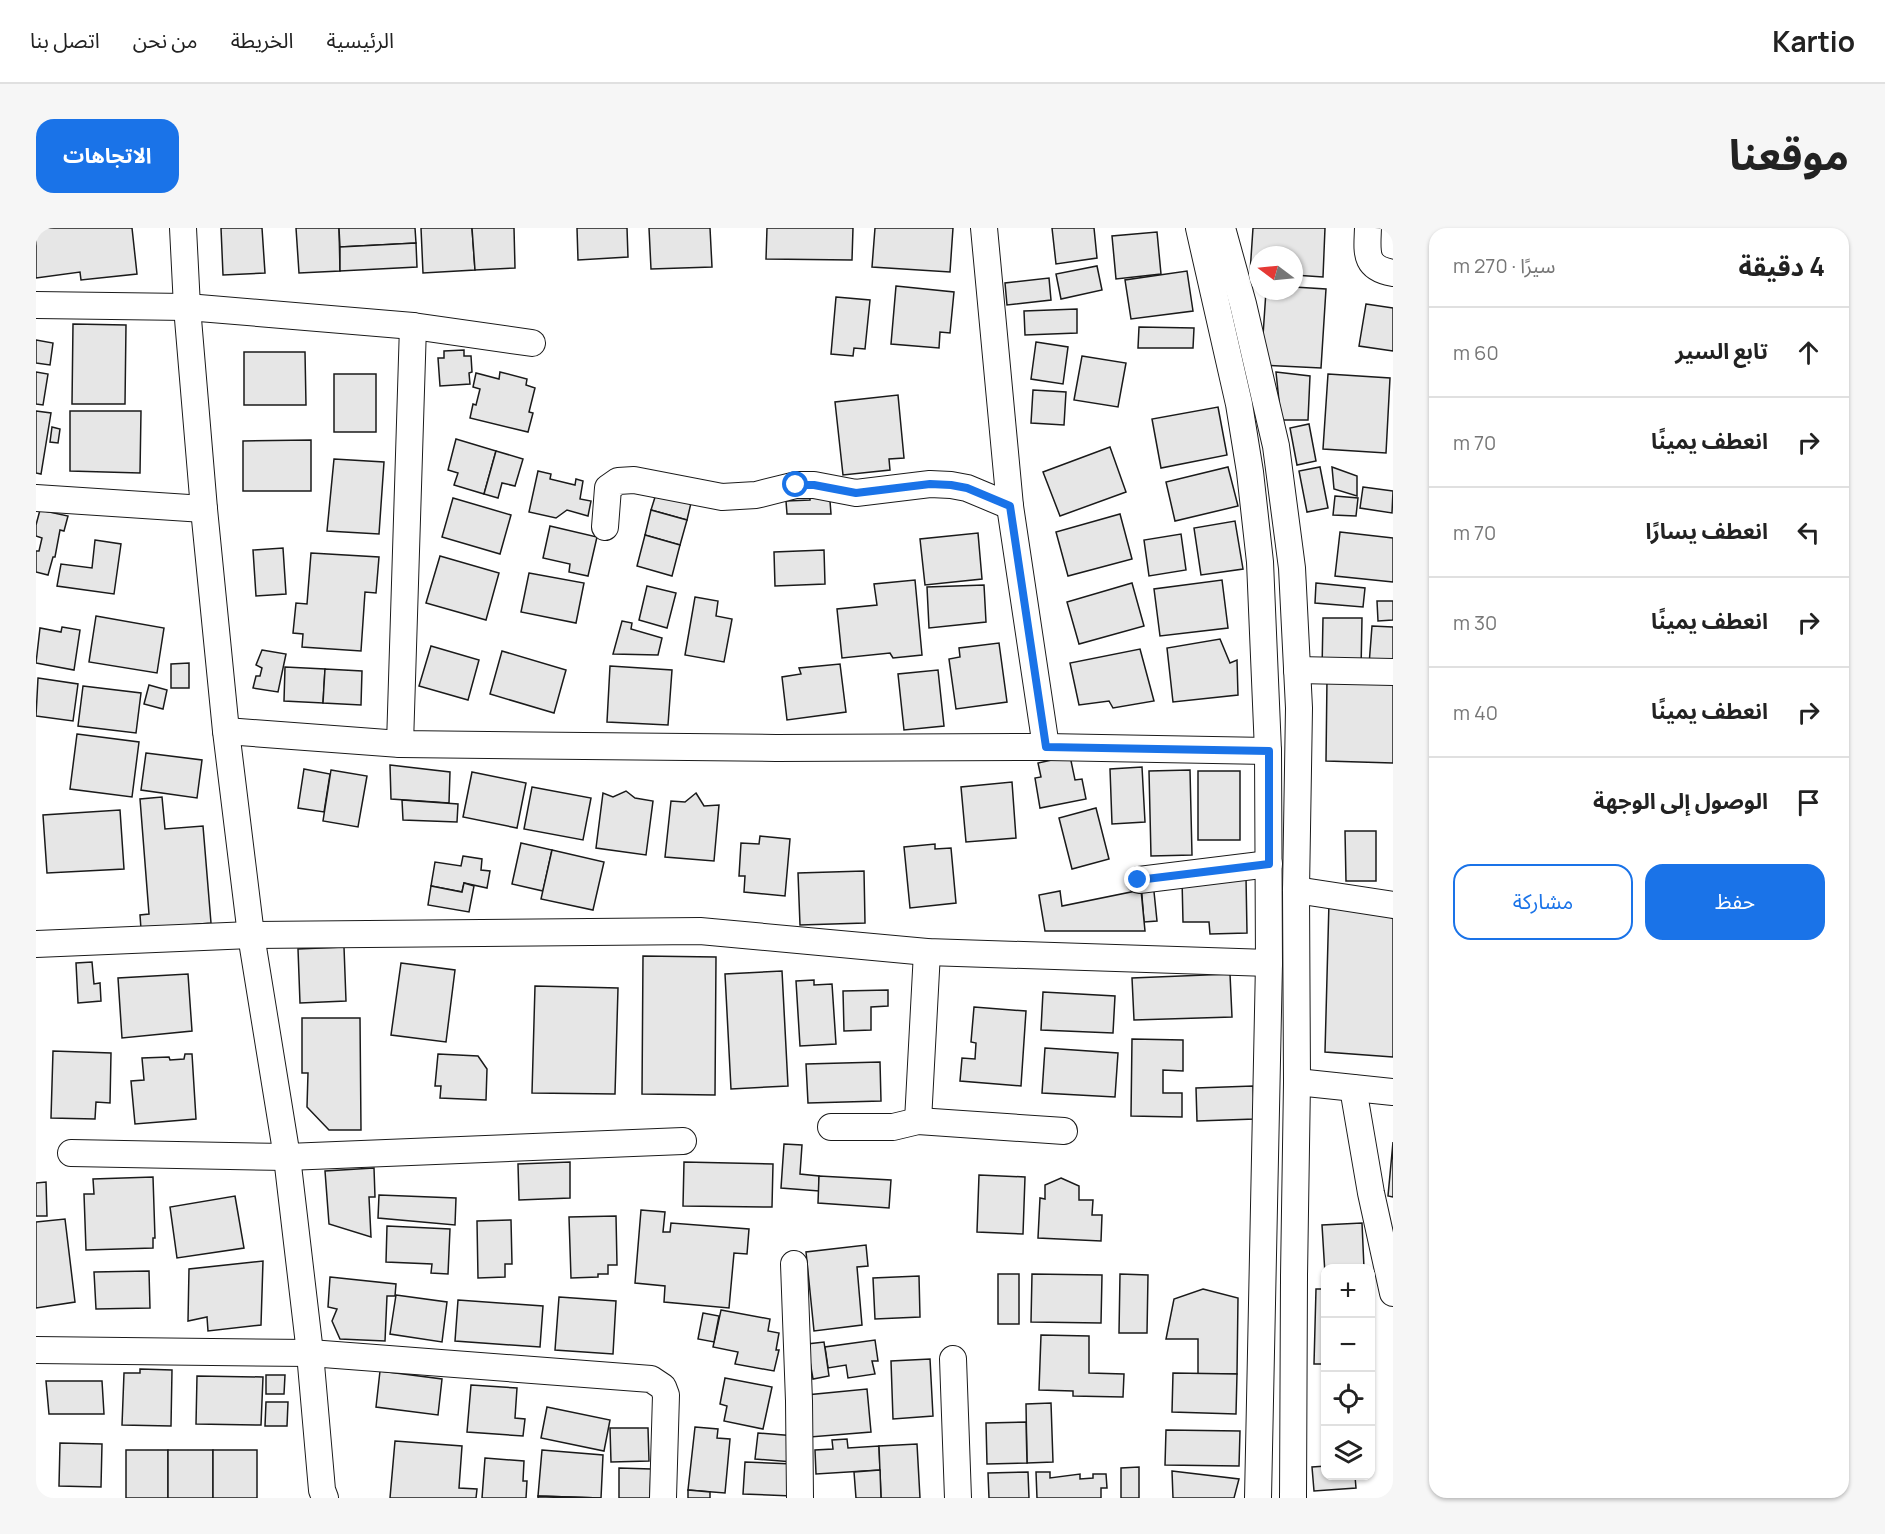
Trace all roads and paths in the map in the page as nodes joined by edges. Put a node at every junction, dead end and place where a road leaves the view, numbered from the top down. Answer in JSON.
{"nodes":[{"id":1,"x":183,"y":228,"type":"edge"},
{"id":2,"x":984,"y":228,"type":"edge"},
{"id":3,"x":1199,"y":228,"type":"edge"},
{"id":4,"x":1222,"y":228,"type":"edge"},
{"id":5,"x":1368,"y":228,"type":"edge"},
{"id":6,"x":1393,"y":273,"type":"edge"},
{"id":7,"x":36,"y":305,"type":"edge"},
{"id":8,"x":187,"y":307,"type":"junction"},
{"id":9,"x":413,"y":326,"type":"junction"},
{"id":10,"x":532,"y":343,"type":"dead end"},
{"id":11,"x":36,"y":498,"type":"edge"},
{"id":12,"x":1010,"y":506,"type":"junction"},
{"id":13,"x":204,"y":509,"type":"junction"},
{"id":14,"x":605,"y":527,"type":"dead end"},
{"id":15,"x":1297,"y":670,"type":"junction"},
{"id":16,"x":1393,"y":672,"type":"edge"},
{"id":17,"x":226,"y":731,"type":"junction"},
{"id":18,"x":400,"y":744,"type":"junction"},
{"id":19,"x":1046,"y":747,"type":"junction"},
{"id":20,"x":1269,"y":751,"type":"junction"},
{"id":21,"x":1269,"y":864,"type":"junction"},
{"id":22,"x":1138,"y":880,"type":"dead end"},
{"id":23,"x":1296,"y":890,"type":"junction"},
{"id":24,"x":1393,"y":905,"type":"edge"},
{"id":25,"x":251,"y":935,"type":"junction"},
{"id":26,"x":36,"y":944,"type":"edge"},
{"id":27,"x":927,"y":952,"type":"junction"},
{"id":28,"x":1269,"y":963,"type":"junction"},
{"id":29,"x":1297,"y":1082,"type":"junction"},
{"id":30,"x":1353,"y":1088,"type":"junction"},
{"id":31,"x":1393,"y":1092,"type":"edge"},
{"id":32,"x":918,"y":1121,"type":"junction"},
{"id":33,"x":831,"y":1127,"type":"dead end"},
{"id":34,"x":1064,"y":1131,"type":"dead end"},
{"id":35,"x":683,"y":1142,"type":"dead end"},
{"id":36,"x":71,"y":1153,"type":"dead end"},
{"id":37,"x":287,"y":1157,"type":"junction"},
{"id":38,"x":794,"y":1264,"type":"dead end"},
{"id":39,"x":1393,"y":1293,"type":"edge"},
{"id":40,"x":36,"y":1350,"type":"edge"},
{"id":41,"x":310,"y":1353,"type":"junction"},
{"id":42,"x":953,"y":1359,"type":"dead end"},
{"id":43,"x":322,"y":1495,"type":"edge"},
{"id":44,"x":663,"y":1498,"type":"edge"},
{"id":45,"x":800,"y":1498,"type":"edge"},
{"id":46,"x":958,"y":1498,"type":"edge"},
{"id":47,"x":1258,"y":1498,"type":"edge"},
{"id":48,"x":1293,"y":1498,"type":"edge"}],
"edges":[{"from":1,"to":8,"type":"street"},
{"from":2,"to":12,"type":"street"},
{"from":3,"to":20,"type":"street"},
{"from":4,"to":15,"type":"street"},
{"from":5,"to":6,"type":"street"},
{"from":7,"to":8,"type":"street"},
{"from":8,"to":9,"type":"street"},
{"from":8,"to":13,"type":"street"},
{"from":9,"to":10,"type":"street"},
{"from":9,"to":18,"type":"street"},
{"from":11,"to":13,"type":"street"},
{"from":12,"to":14,"type":"street"},
{"from":12,"to":19,"type":"street"},
{"from":13,"to":17,"type":"street"},
{"from":15,"to":16,"type":"street"},
{"from":15,"to":23,"type":"street"},
{"from":17,"to":18,"type":"street"},
{"from":17,"to":25,"type":"street"},
{"from":18,"to":19,"type":"street"},
{"from":19,"to":20,"type":"street"},
{"from":20,"to":21,"type":"street"},
{"from":21,"to":22,"type":"street"},
{"from":21,"to":28,"type":"street"},
{"from":23,"to":24,"type":"street"},
{"from":23,"to":29,"type":"street"},
{"from":25,"to":26,"type":"street"},
{"from":25,"to":27,"type":"street"},
{"from":25,"to":37,"type":"street"},
{"from":27,"to":28,"type":"street"},
{"from":27,"to":32,"type":"street"},
{"from":28,"to":47,"type":"street"},
{"from":29,"to":30,"type":"street"},
{"from":29,"to":48,"type":"street"},
{"from":30,"to":31,"type":"street"},
{"from":30,"to":39,"type":"street"},
{"from":32,"to":33,"type":"street"},
{"from":32,"to":34,"type":"street"},
{"from":35,"to":37,"type":"street"},
{"from":36,"to":37,"type":"street"},
{"from":37,"to":41,"type":"street"},
{"from":38,"to":45,"type":"street"},
{"from":40,"to":41,"type":"street"},
{"from":41,"to":43,"type":"street"},
{"from":41,"to":44,"type":"street"},
{"from":42,"to":46,"type":"street"}]}
